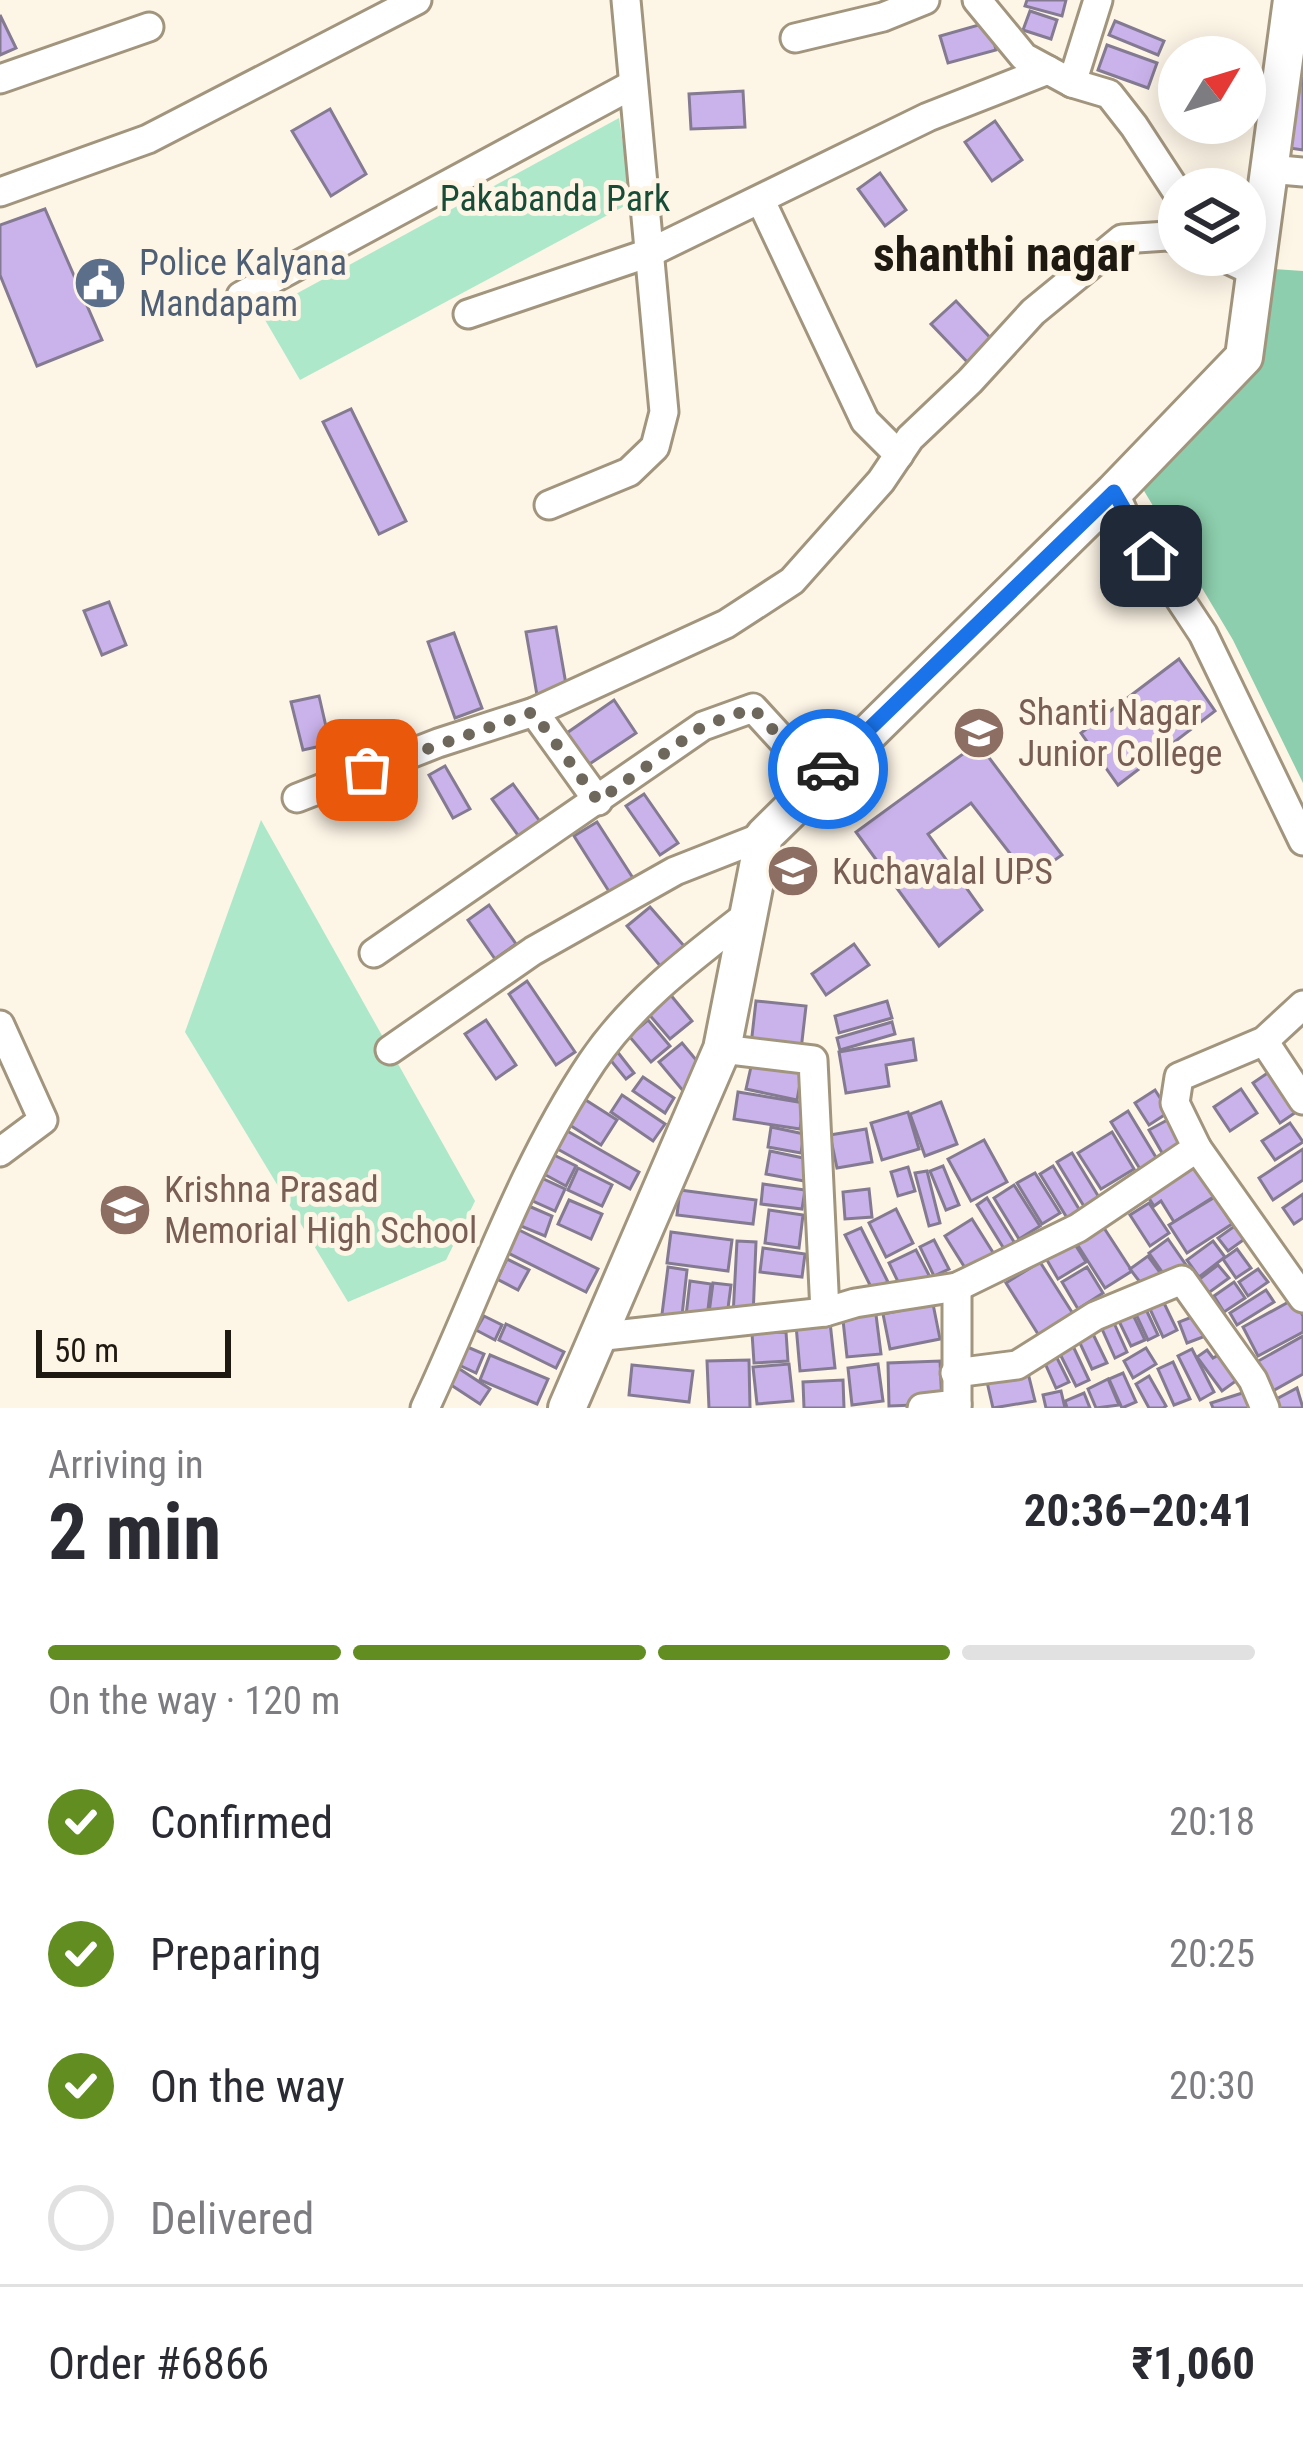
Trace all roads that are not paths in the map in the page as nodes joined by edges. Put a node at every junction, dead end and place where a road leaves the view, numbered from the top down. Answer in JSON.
{"nodes":[{"id":1,"x":417,"y":0,"type":"edge"},
{"id":2,"x":626,"y":0,"type":"edge"},
{"id":3,"x":925,"y":0,"type":"edge"},
{"id":4,"x":1098,"y":0,"type":"edge"},
{"id":5,"x":1292,"y":0,"type":"edge"},
{"id":6,"x":988,"y":6,"type":"edge"},
{"id":7,"x":149,"y":27,"type":"dead end"},
{"id":8,"x":795,"y":38,"type":"dead end"},
{"id":9,"x":1060,"y":77,"type":"junction"},
{"id":10,"x":0,"y":79,"type":"edge"},
{"id":11,"x":632,"y":85,"type":"junction"},
{"id":12,"x":1162,"y":168,"type":"edge"},
{"id":13,"x":1286,"y":171,"type":"edge"},
{"id":14,"x":0,"y":192,"type":"edge"},
{"id":15,"x":761,"y":201,"type":"junction"},
{"id":16,"x":1266,"y":236,"type":"edge"},
{"id":17,"x":1158,"y":237,"type":"edge"},
{"id":18,"x":649,"y":253,"type":"junction"},
{"id":19,"x":1254,"y":276,"type":"edge"},
{"id":20,"x":241,"y":296,"type":"dead end"},
{"id":21,"x":468,"y":314,"type":"dead end"},
{"id":22,"x":899,"y":455,"type":"junction"},
{"id":23,"x":1114,"y":492,"type":"junction"},
{"id":24,"x":549,"y":506,"type":"dead end"},
{"id":25,"x":533,"y":712,"type":"junction"},
{"id":26,"x":818,"y":779,"type":"junction"},
{"id":27,"x":296,"y":798,"type":"dead end"},
{"id":28,"x":598,"y":801,"type":"junction"},
{"id":29,"x":764,"y":836,"type":"junction"},
{"id":30,"x":1303,"y":841,"type":"edge"},
{"id":31,"x":751,"y":913,"type":"junction"},
{"id":32,"x":374,"y":953,"type":"dead end"},
{"id":33,"x":1303,"y":1005,"type":"edge"},
{"id":34,"x":0,"y":1025,"type":"edge"},
{"id":35,"x":1264,"y":1042,"type":"junction"},
{"id":36,"x":722,"y":1049,"type":"junction"},
{"id":37,"x":390,"y":1050,"type":"dead end"},
{"id":38,"x":1303,"y":1100,"type":"edge"},
{"id":39,"x":1197,"y":1148,"type":"junction"},
{"id":40,"x":0,"y":1152,"type":"edge"},
{"id":41,"x":957,"y":1287,"type":"junction"},
{"id":42,"x":1303,"y":1298,"type":"edge"},
{"id":43,"x":825,"y":1312,"type":"junction"},
{"id":44,"x":596,"y":1337,"type":"junction"},
{"id":45,"x":955,"y":1373,"type":"junction"},
{"id":46,"x":957,"y":1406,"type":"edge"},
{"id":47,"x":424,"y":1408,"type":"edge"},
{"id":48,"x":567,"y":1408,"type":"edge"},
{"id":49,"x":922,"y":1408,"type":"edge"},
{"id":50,"x":1265,"y":1408,"type":"edge"}],
"edges":[{"from":1,"to":14,"type":"street"},
{"from":2,"to":11,"type":"street"},
{"from":3,"to":8,"type":"street"},
{"from":4,"to":9,"type":"street"},
{"from":5,"to":13,"type":"street"},
{"from":6,"to":9,"type":"street"},
{"from":7,"to":10,"type":"street"},
{"from":9,"to":12,"type":"street"},
{"from":9,"to":15,"type":"street"},
{"from":11,"to":18,"type":"street"},
{"from":11,"to":20,"type":"street"},
{"from":13,"to":16,"type":"street"},
{"from":15,"to":18,"type":"street"},
{"from":15,"to":22,"type":"street"},
{"from":17,"to":22,"type":"street"},
{"from":18,"to":21,"type":"street"},
{"from":18,"to":24,"type":"street"},
{"from":19,"to":23,"type":"street"},
{"from":22,"to":25,"type":"street"},
{"from":23,"to":26,"type":"street"},
{"from":23,"to":30,"type":"street"},
{"from":25,"to":27,"type":"street"},
{"from":25,"to":28,"type":"street"},
{"from":26,"to":28,"type":"street"},
{"from":26,"to":29,"type":"street"},
{"from":28,"to":32,"type":"street"},
{"from":29,"to":31,"type":"street"},
{"from":29,"to":37,"type":"street"},
{"from":31,"to":36,"type":"street"},
{"from":31,"to":47,"type":"street"},
{"from":33,"to":35,"type":"street"},
{"from":34,"to":40,"type":"street"},
{"from":35,"to":38,"type":"street"},
{"from":35,"to":39,"type":"street"},
{"from":36,"to":43,"type":"street"},
{"from":36,"to":44,"type":"street"},
{"from":39,"to":41,"type":"street"},
{"from":39,"to":42,"type":"street"},
{"from":41,"to":43,"type":"street"},
{"from":41,"to":45,"type":"street"},
{"from":43,"to":44,"type":"street"},
{"from":44,"to":48,"type":"street"},
{"from":45,"to":46,"type":"street"},
{"from":45,"to":50,"type":"street"},
{"from":46,"to":49,"type":"street"}]}
